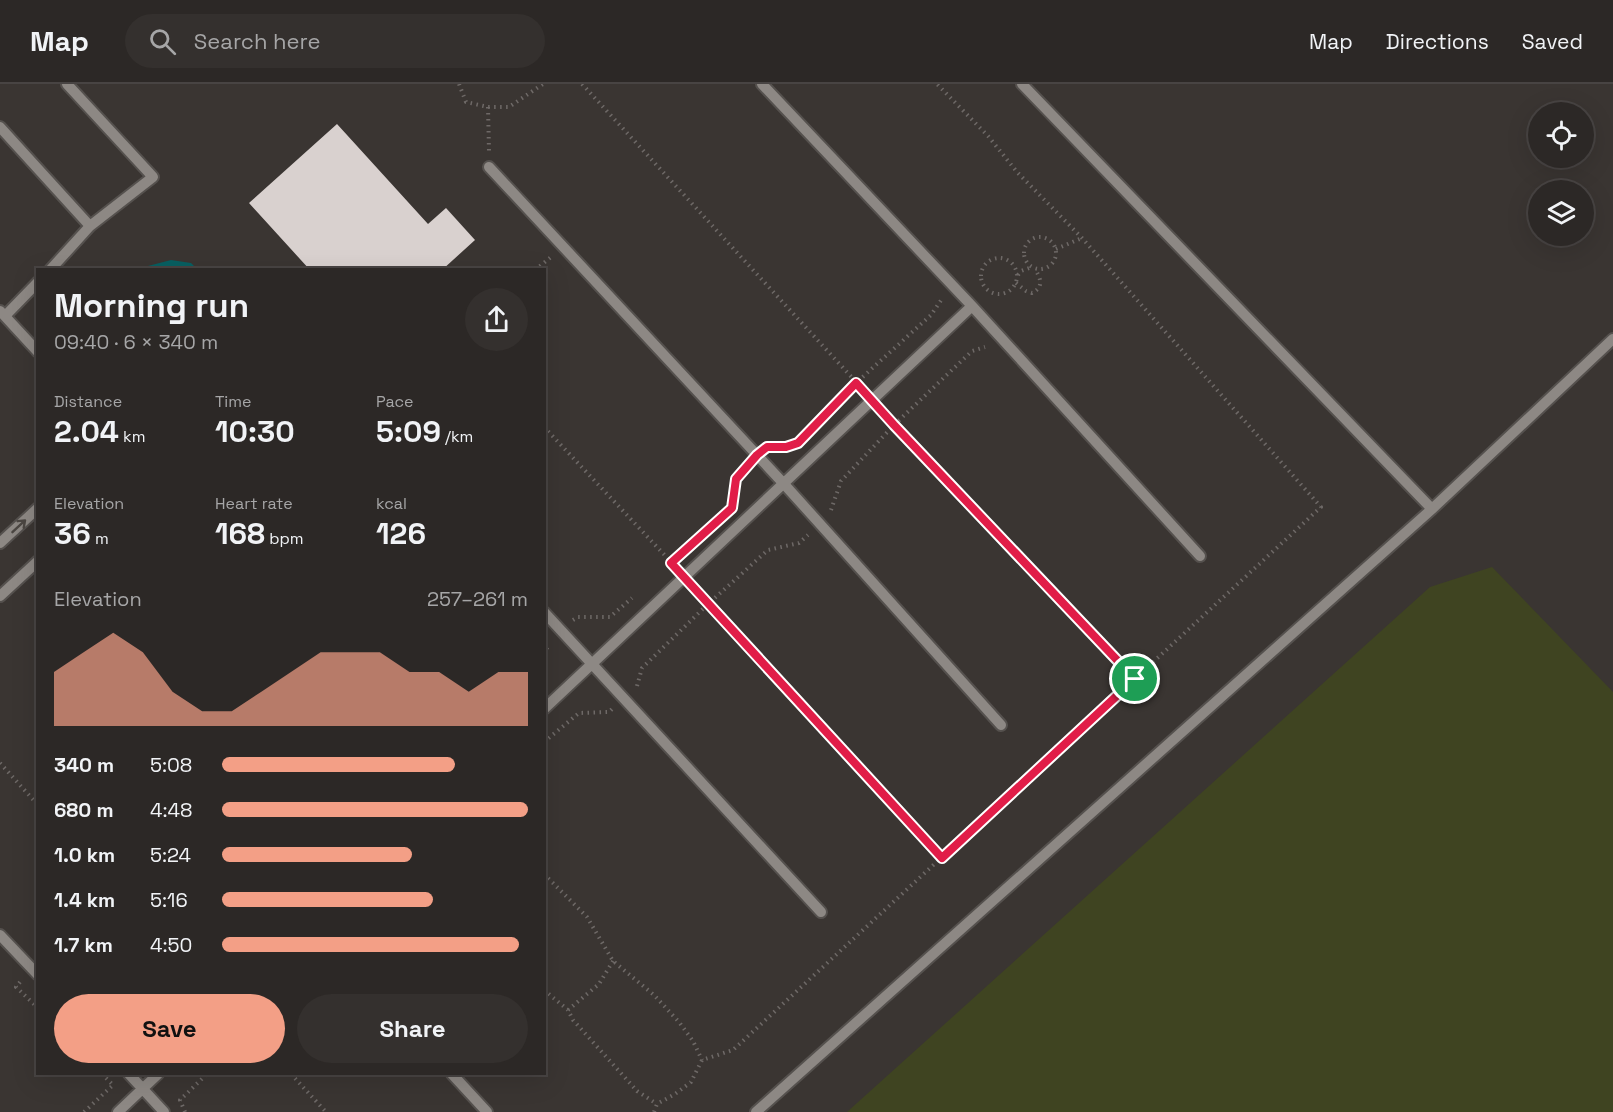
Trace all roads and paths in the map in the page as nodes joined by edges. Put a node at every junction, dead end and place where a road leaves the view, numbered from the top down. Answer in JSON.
{"nodes":[{"id":1,"x":67,"y":84,"type":"edge"},
{"id":2,"x":459,"y":84,"type":"edge"},
{"id":3,"x":543,"y":84,"type":"edge"},
{"id":4,"x":582,"y":84,"type":"edge"},
{"id":5,"x":762,"y":84,"type":"edge"},
{"id":6,"x":937,"y":84,"type":"edge"},
{"id":7,"x":1022,"y":84,"type":"edge"},
{"id":8,"x":488,"y":107,"type":"junction"},
{"id":9,"x":0,"y":127,"type":"edge"},
{"id":10,"x":489,"y":167,"type":"joint"},
{"id":11,"x":90,"y":226,"type":"junction"},
{"id":12,"x":1082,"y":238,"type":"junction"},
{"id":13,"x":1056,"y":249,"type":"junction"},
{"id":14,"x":52,"y":268,"type":"edge"},
{"id":15,"x":1034,"y":268,"type":"junction"},
{"id":16,"x":1018,"y":275,"type":"junction"},
{"id":17,"x":1016,"y":283,"type":"junction"},
{"id":18,"x":36,"y":284,"type":"edge"},
{"id":19,"x":945,"y":295,"type":"dead end"},
{"id":20,"x":972,"y":306,"type":"junction"},
{"id":21,"x":2,"y":314,"type":"edge"},
{"id":22,"x":1613,"y":339,"type":"edge"},
{"id":23,"x":36,"y":350,"type":"edge"},
{"id":24,"x":856,"y":383,"type":"junction"},
{"id":25,"x":872,"y":400,"type":"junction"},
{"id":26,"x":546,"y":429,"type":"edge"},
{"id":27,"x":757,"y":455,"type":"junction"},
{"id":28,"x":784,"y":483,"type":"junction"},
{"id":29,"x":732,"y":508,"type":"dead end"},
{"id":30,"x":1432,"y":508,"type":"junction"},
{"id":31,"x":36,"y":510,"type":"edge"},
{"id":32,"x":0,"y":543,"type":"edge"},
{"id":33,"x":680,"y":555,"type":"dead end"},
{"id":34,"x":1200,"y":556,"type":"dead end"},
{"id":35,"x":36,"y":563,"type":"edge"},
{"id":36,"x":671,"y":563,"type":"junction"},
{"id":37,"x":685,"y":577,"type":"junction"},
{"id":38,"x":636,"y":594,"type":"dead end"},
{"id":39,"x":0,"y":596,"type":"edge"},
{"id":40,"x":546,"y":614,"type":"edge"},
{"id":41,"x":561,"y":629,"type":"junction"},
{"id":42,"x":546,"y":648,"type":"edge"},
{"id":43,"x":593,"y":664,"type":"junction"},
{"id":44,"x":1135,"y":679,"type":"junction"},
{"id":45,"x":546,"y":707,"type":"edge"},
{"id":46,"x":1001,"y":725,"type":"dead end"},
{"id":47,"x":0,"y":763,"type":"edge"},
{"id":48,"x":36,"y":803,"type":"edge"},
{"id":49,"x":942,"y":858,"type":"junction"},
{"id":50,"x":546,"y":876,"type":"edge"},
{"id":51,"x":821,"y":912,"type":"dead end"},
{"id":52,"x":0,"y":935,"type":"edge"},
{"id":53,"x":613,"y":961,"type":"junction"},
{"id":54,"x":36,"y":973,"type":"edge"},
{"id":55,"x":546,"y":992,"type":"edge"},
{"id":56,"x":568,"y":1010,"type":"junction"},
{"id":57,"x":702,"y":1060,"type":"junction"},
{"id":58,"x":103,"y":1075,"type":"edge"},
{"id":59,"x":130,"y":1075,"type":"edge"},
{"id":60,"x":157,"y":1075,"type":"edge"},
{"id":61,"x":206,"y":1075,"type":"edge"},
{"id":62,"x":292,"y":1075,"type":"edge"},
{"id":63,"x":453,"y":1075,"type":"edge"},
{"id":64,"x":143,"y":1089,"type":"junction"},
{"id":65,"x":657,"y":1104,"type":"junction"},
{"id":66,"x":84,"y":1112,"type":"edge"},
{"id":67,"x":118,"y":1112,"type":"edge"},
{"id":68,"x":164,"y":1112,"type":"edge"},
{"id":69,"x":185,"y":1112,"type":"edge"},
{"id":70,"x":326,"y":1112,"type":"edge"},
{"id":71,"x":487,"y":1112,"type":"edge"},
{"id":72,"x":654,"y":1112,"type":"edge"},
{"id":73,"x":756,"y":1112,"type":"edge"}],
"edges":[{"from":1,"to":11,"type":"street"},
{"from":2,"to":8,"type":"path"},
{"from":3,"to":8,"type":"path"},
{"from":4,"to":24,"type":"path"},
{"from":5,"to":20,"type":"street"},
{"from":6,"to":12,"type":"path"},
{"from":7,"to":30,"type":"street"},
{"from":8,"to":10,"type":"path"},
{"from":9,"to":11,"type":"street"},
{"from":10,"to":27,"type":"street"},
{"from":11,"to":14,"type":"street"},
{"from":12,"to":13,"type":"path"},
{"from":12,"to":44,"type":"path"},
{"from":13,"to":15,"type":"path"},
{"from":13,"to":15,"type":"path"},
{"from":15,"to":16,"type":"path"},
{"from":15,"to":17,"type":"path"},
{"from":16,"to":17,"type":"path"},
{"from":16,"to":17,"type":"path"},
{"from":18,"to":21,"type":"street"},
{"from":19,"to":24,"type":"path"},
{"from":20,"to":25,"type":"street"},
{"from":20,"to":34,"type":"street"},
{"from":21,"to":23,"type":"street"},
{"from":22,"to":30,"type":"street"},
{"from":24,"to":25,"type":"path"},
{"from":24,"to":27,"type":"path"},
{"from":25,"to":28,"type":"street"},
{"from":25,"to":44,"type":"path"},
{"from":26,"to":36,"type":"path"},
{"from":27,"to":28,"type":"street"},
{"from":27,"to":29,"type":"path"},
{"from":28,"to":37,"type":"street"},
{"from":28,"to":46,"type":"street"},
{"from":30,"to":73,"type":"street"},
{"from":32,"to":31,"type":"street","one_way":true},
{"from":33,"to":36,"type":"path"},
{"from":35,"to":39,"type":"street"},
{"from":36,"to":37,"type":"path"},
{"from":37,"to":43,"type":"street"},
{"from":37,"to":49,"type":"path"},
{"from":38,"to":41,"type":"path"},
{"from":40,"to":41,"type":"street"},
{"from":41,"to":42,"type":"path"},
{"from":41,"to":43,"type":"street"},
{"from":43,"to":45,"type":"street"},
{"from":43,"to":51,"type":"street"},
{"from":44,"to":49,"type":"path"},
{"from":47,"to":48,"type":"path"},
{"from":49,"to":57,"type":"path"},
{"from":50,"to":53,"type":"path"},
{"from":52,"to":54,"type":"street"},
{"from":53,"to":56,"type":"path"},
{"from":53,"to":57,"type":"path"},
{"from":55,"to":56,"type":"path"},
{"from":56,"to":65,"type":"path"},
{"from":57,"to":65,"type":"path"},
{"from":58,"to":66,"type":"path"},
{"from":59,"to":64,"type":"street"},
{"from":60,"to":64,"type":"street"},
{"from":61,"to":69,"type":"path"},
{"from":62,"to":70,"type":"path"},
{"from":63,"to":71,"type":"street"},
{"from":64,"to":67,"type":"street"},
{"from":64,"to":68,"type":"street"},
{"from":65,"to":72,"type":"path"}]}
